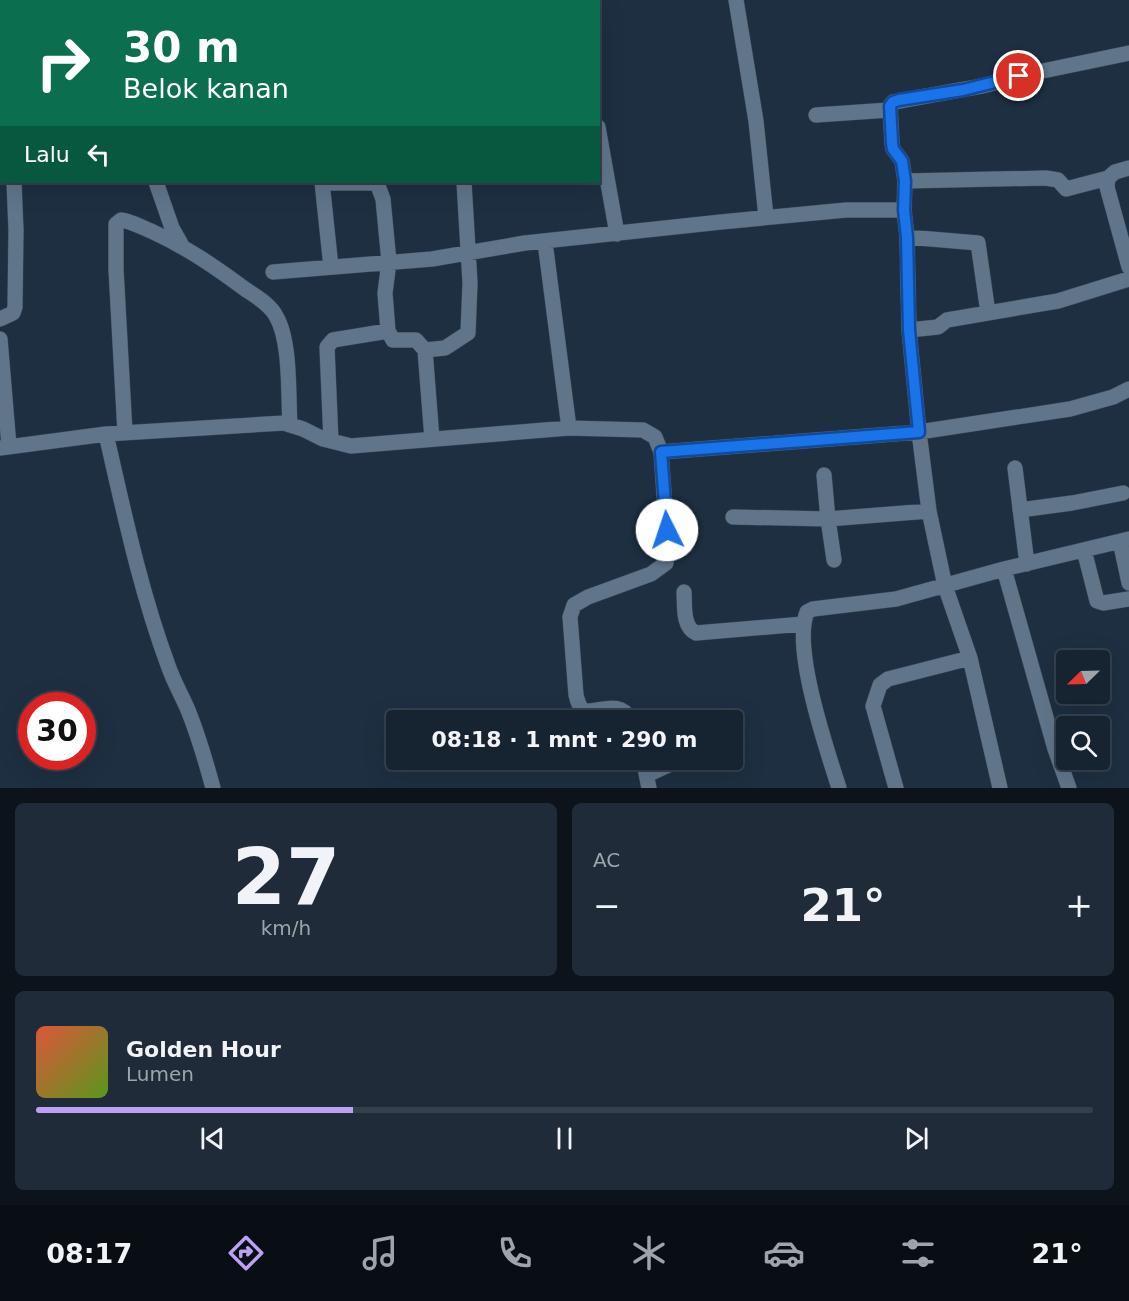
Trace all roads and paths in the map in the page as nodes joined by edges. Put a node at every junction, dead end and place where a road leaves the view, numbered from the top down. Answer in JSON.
{"nodes":[{"id":1,"x":736,"y":0,"type":"edge"},
{"id":2,"x":1129,"y":52,"type":"edge"},
{"id":3,"x":889,"y":110,"type":"junction"},
{"id":4,"x":816,"y":115,"type":"dead end"},
{"id":5,"x":600,"y":139,"type":"edge"},
{"id":6,"x":1129,"y":168,"type":"edge"},
{"id":7,"x":1108,"y":178,"type":"junction"},
{"id":8,"x":905,"y":181,"type":"junction"},
{"id":9,"x":14,"y":183,"type":"edge"},
{"id":10,"x":156,"y":183,"type":"edge"},
{"id":11,"x":323,"y":183,"type":"edge"},
{"id":12,"x":377,"y":183,"type":"edge"},
{"id":13,"x":464,"y":183,"type":"edge"},
{"id":14,"x":904,"y":210,"type":"junction"},
{"id":15,"x":765,"y":217,"type":"junction"},
{"id":16,"x":617,"y":234,"type":"junction"},
{"id":17,"x":907,"y":237,"type":"junction"},
{"id":18,"x":545,"y":242,"type":"junction"},
{"id":19,"x":181,"y":244,"type":"junction"},
{"id":20,"x":468,"y":252,"type":"junction"},
{"id":21,"x":389,"y":262,"type":"junction"},
{"id":22,"x":331,"y":267,"type":"junction"},
{"id":23,"x":1129,"y":267,"type":"edge"},
{"id":24,"x":273,"y":272,"type":"dead end"},
{"id":25,"x":1129,"y":279,"type":"edge"},
{"id":26,"x":988,"y":313,"type":"junction"},
{"id":27,"x":0,"y":319,"type":"edge"},
{"id":28,"x":909,"y":330,"type":"junction"},
{"id":29,"x":388,"y":331,"type":"junction"},
{"id":30,"x":0,"y":339,"type":"edge"},
{"id":31,"x":425,"y":350,"type":"junction"},
{"id":32,"x":1129,"y":389,"type":"edge"},
{"id":33,"x":290,"y":425,"type":"junction"},
{"id":34,"x":569,"y":428,"type":"junction"},
{"id":35,"x":919,"y":432,"type":"junction"},
{"id":36,"x":125,"y":433,"type":"junction"},
{"id":37,"x":106,"y":434,"type":"junction"},
{"id":38,"x":432,"y":439,"type":"junction"},
{"id":39,"x":331,"y":441,"type":"junction"},
{"id":40,"x":5,"y":447,"type":"edge"},
{"id":41,"x":661,"y":452,"type":"junction"},
{"id":42,"x":1015,"y":468,"type":"dead end"},
{"id":43,"x":824,"y":475,"type":"dead end"},
{"id":44,"x":1123,"y":493,"type":"dead end"},
{"id":45,"x":1020,"y":510,"type":"junction"},
{"id":46,"x":929,"y":511,"type":"junction"},
{"id":47,"x":733,"y":517,"type":"dead end"},
{"id":48,"x":828,"y":519,"type":"junction"},
{"id":49,"x":1125,"y":540,"type":"edge"},
{"id":50,"x":1084,"y":550,"type":"junction"},
{"id":51,"x":834,"y":560,"type":"dead end"},
{"id":52,"x":1027,"y":564,"type":"junction"},
{"id":53,"x":1004,"y":569,"type":"junction"},
{"id":54,"x":1129,"y":583,"type":"edge"},
{"id":55,"x":945,"y":586,"type":"junction"},
{"id":56,"x":684,"y":592,"type":"dead end"},
{"id":57,"x":1129,"y":599,"type":"edge"},
{"id":58,"x":803,"y":624,"type":"junction"},
{"id":59,"x":970,"y":658,"type":"junction"},
{"id":60,"x":584,"y":710,"type":"edge"},
{"id":61,"x":595,"y":710,"type":"edge"},
{"id":62,"x":619,"y":710,"type":"edge"},
{"id":63,"x":664,"y":770,"type":"edge"},
{"id":64,"x":648,"y":781,"type":"edge"},
{"id":65,"x":213,"y":788,"type":"edge"},
{"id":66,"x":839,"y":788,"type":"edge"},
{"id":67,"x":896,"y":788,"type":"edge"},
{"id":68,"x":1000,"y":788,"type":"edge"},
{"id":69,"x":1068,"y":788,"type":"edge"}],
"edges":[{"from":1,"to":15,"type":"street"},
{"from":2,"to":3,"type":"street"},
{"from":3,"to":4,"type":"street"},
{"from":3,"to":8,"type":"street"},
{"from":5,"to":16,"type":"street"},
{"from":6,"to":7,"type":"street"},
{"from":7,"to":8,"type":"street"},
{"from":7,"to":23,"type":"street"},
{"from":8,"to":14,"type":"street"},
{"from":9,"to":27,"type":"street"},
{"from":10,"to":19,"type":"street"},
{"from":11,"to":22,"type":"street"},
{"from":12,"to":21,"type":"street"},
{"from":13,"to":20,"type":"street"},
{"from":14,"to":15,"type":"street"},
{"from":14,"to":17,"type":"street"},
{"from":15,"to":16,"type":"street"},
{"from":16,"to":18,"type":"street"},
{"from":17,"to":26,"type":"street"},
{"from":17,"to":28,"type":"street"},
{"from":18,"to":20,"type":"street"},
{"from":18,"to":34,"type":"street"},
{"from":19,"to":33,"type":"street"},
{"from":19,"to":36,"type":"street"},
{"from":20,"to":21,"type":"street"},
{"from":20,"to":31,"type":"street"},
{"from":21,"to":22,"type":"street"},
{"from":21,"to":29,"type":"street"},
{"from":22,"to":24,"type":"street"},
{"from":25,"to":26,"type":"street"},
{"from":26,"to":28,"type":"street"},
{"from":28,"to":35,"type":"street"},
{"from":29,"to":31,"type":"street"},
{"from":29,"to":39,"type":"street"},
{"from":30,"to":40,"type":"street"},
{"from":31,"to":38,"type":"street"},
{"from":32,"to":35,"type":"street"},
{"from":33,"to":36,"type":"street"},
{"from":33,"to":39,"type":"street"},
{"from":34,"to":38,"type":"street"},
{"from":34,"to":41,"type":"street"},
{"from":35,"to":41,"type":"street"},
{"from":35,"to":46,"type":"street"},
{"from":36,"to":37,"type":"street"},
{"from":37,"to":40,"type":"street"},
{"from":37,"to":65,"type":"street"},
{"from":38,"to":39,"type":"street"},
{"from":41,"to":60,"type":"street"},
{"from":42,"to":45,"type":"street"},
{"from":43,"to":48,"type":"street"},
{"from":44,"to":45,"type":"street"},
{"from":45,"to":52,"type":"street"},
{"from":46,"to":48,"type":"street"},
{"from":46,"to":55,"type":"street"},
{"from":47,"to":48,"type":"street"},
{"from":48,"to":51,"type":"street"},
{"from":49,"to":50,"type":"street"},
{"from":49,"to":54,"type":"street"},
{"from":50,"to":52,"type":"street"},
{"from":50,"to":57,"type":"street"},
{"from":52,"to":53,"type":"street"},
{"from":53,"to":55,"type":"street"},
{"from":53,"to":69,"type":"street"},
{"from":55,"to":58,"type":"street"},
{"from":55,"to":59,"type":"street"},
{"from":56,"to":58,"type":"street"},
{"from":58,"to":66,"type":"street"},
{"from":59,"to":67,"type":"street"},
{"from":59,"to":68,"type":"street"},
{"from":61,"to":62,"type":"street"},
{"from":63,"to":64,"type":"street"}]}
